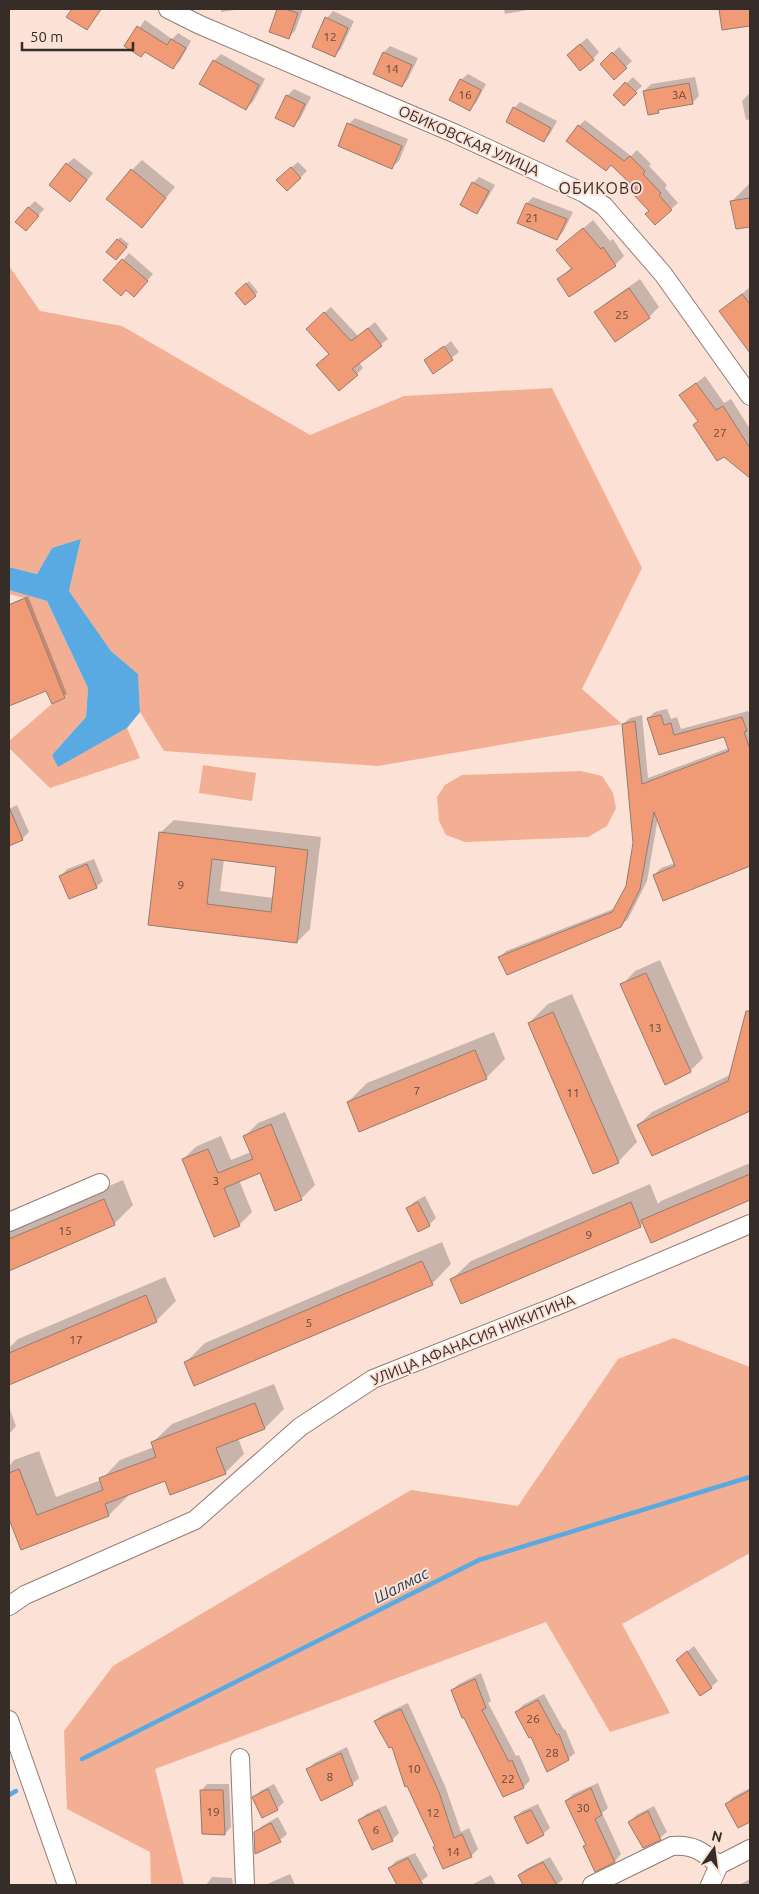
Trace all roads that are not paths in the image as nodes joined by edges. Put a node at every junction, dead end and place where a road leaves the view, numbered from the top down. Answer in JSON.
{"nodes":[{"id":1,"x":168,"y":9,"type":"edge"},
{"id":2,"x":750,"y":396,"type":"edge"},
{"id":3,"x":100,"y":1183,"type":"dead end"},
{"id":4,"x":9,"y":1222,"type":"edge"},
{"id":5,"x":750,"y":1224,"type":"edge"},
{"id":6,"x":17,"y":1596,"type":"edge"},
{"id":7,"x":9,"y":1606,"type":"edge"},
{"id":8,"x":9,"y":1720,"type":"edge"},
{"id":9,"x":240,"y":1758,"type":"dead end"},
{"id":10,"x":750,"y":1849,"type":"edge"},
{"id":11,"x":719,"y":1865,"type":"junction"},
{"id":12,"x":68,"y":1885,"type":"edge"},
{"id":13,"x":245,"y":1885,"type":"edge"},
{"id":14,"x":592,"y":1885,"type":"edge"},
{"id":15,"x":710,"y":1885,"type":"edge"}],
"edges":[{"from":1,"to":2,"type":"street","name":"ОБИКОВСКАЯ УЛИЦА"},
{"from":3,"to":4,"type":"street"},
{"from":5,"to":6,"type":"street","name":"УЛИЦА АФАНАСИЯ НИКИТИНА"},
{"from":6,"to":7,"type":"street","name":"УЛИЦА АФАНАСИЯ НИКИТИНА"},
{"from":8,"to":12,"type":"street"},
{"from":9,"to":13,"type":"street"},
{"from":10,"to":11,"type":"street"},
{"from":11,"to":14,"type":"street"},
{"from":11,"to":15,"type":"street"}]}
